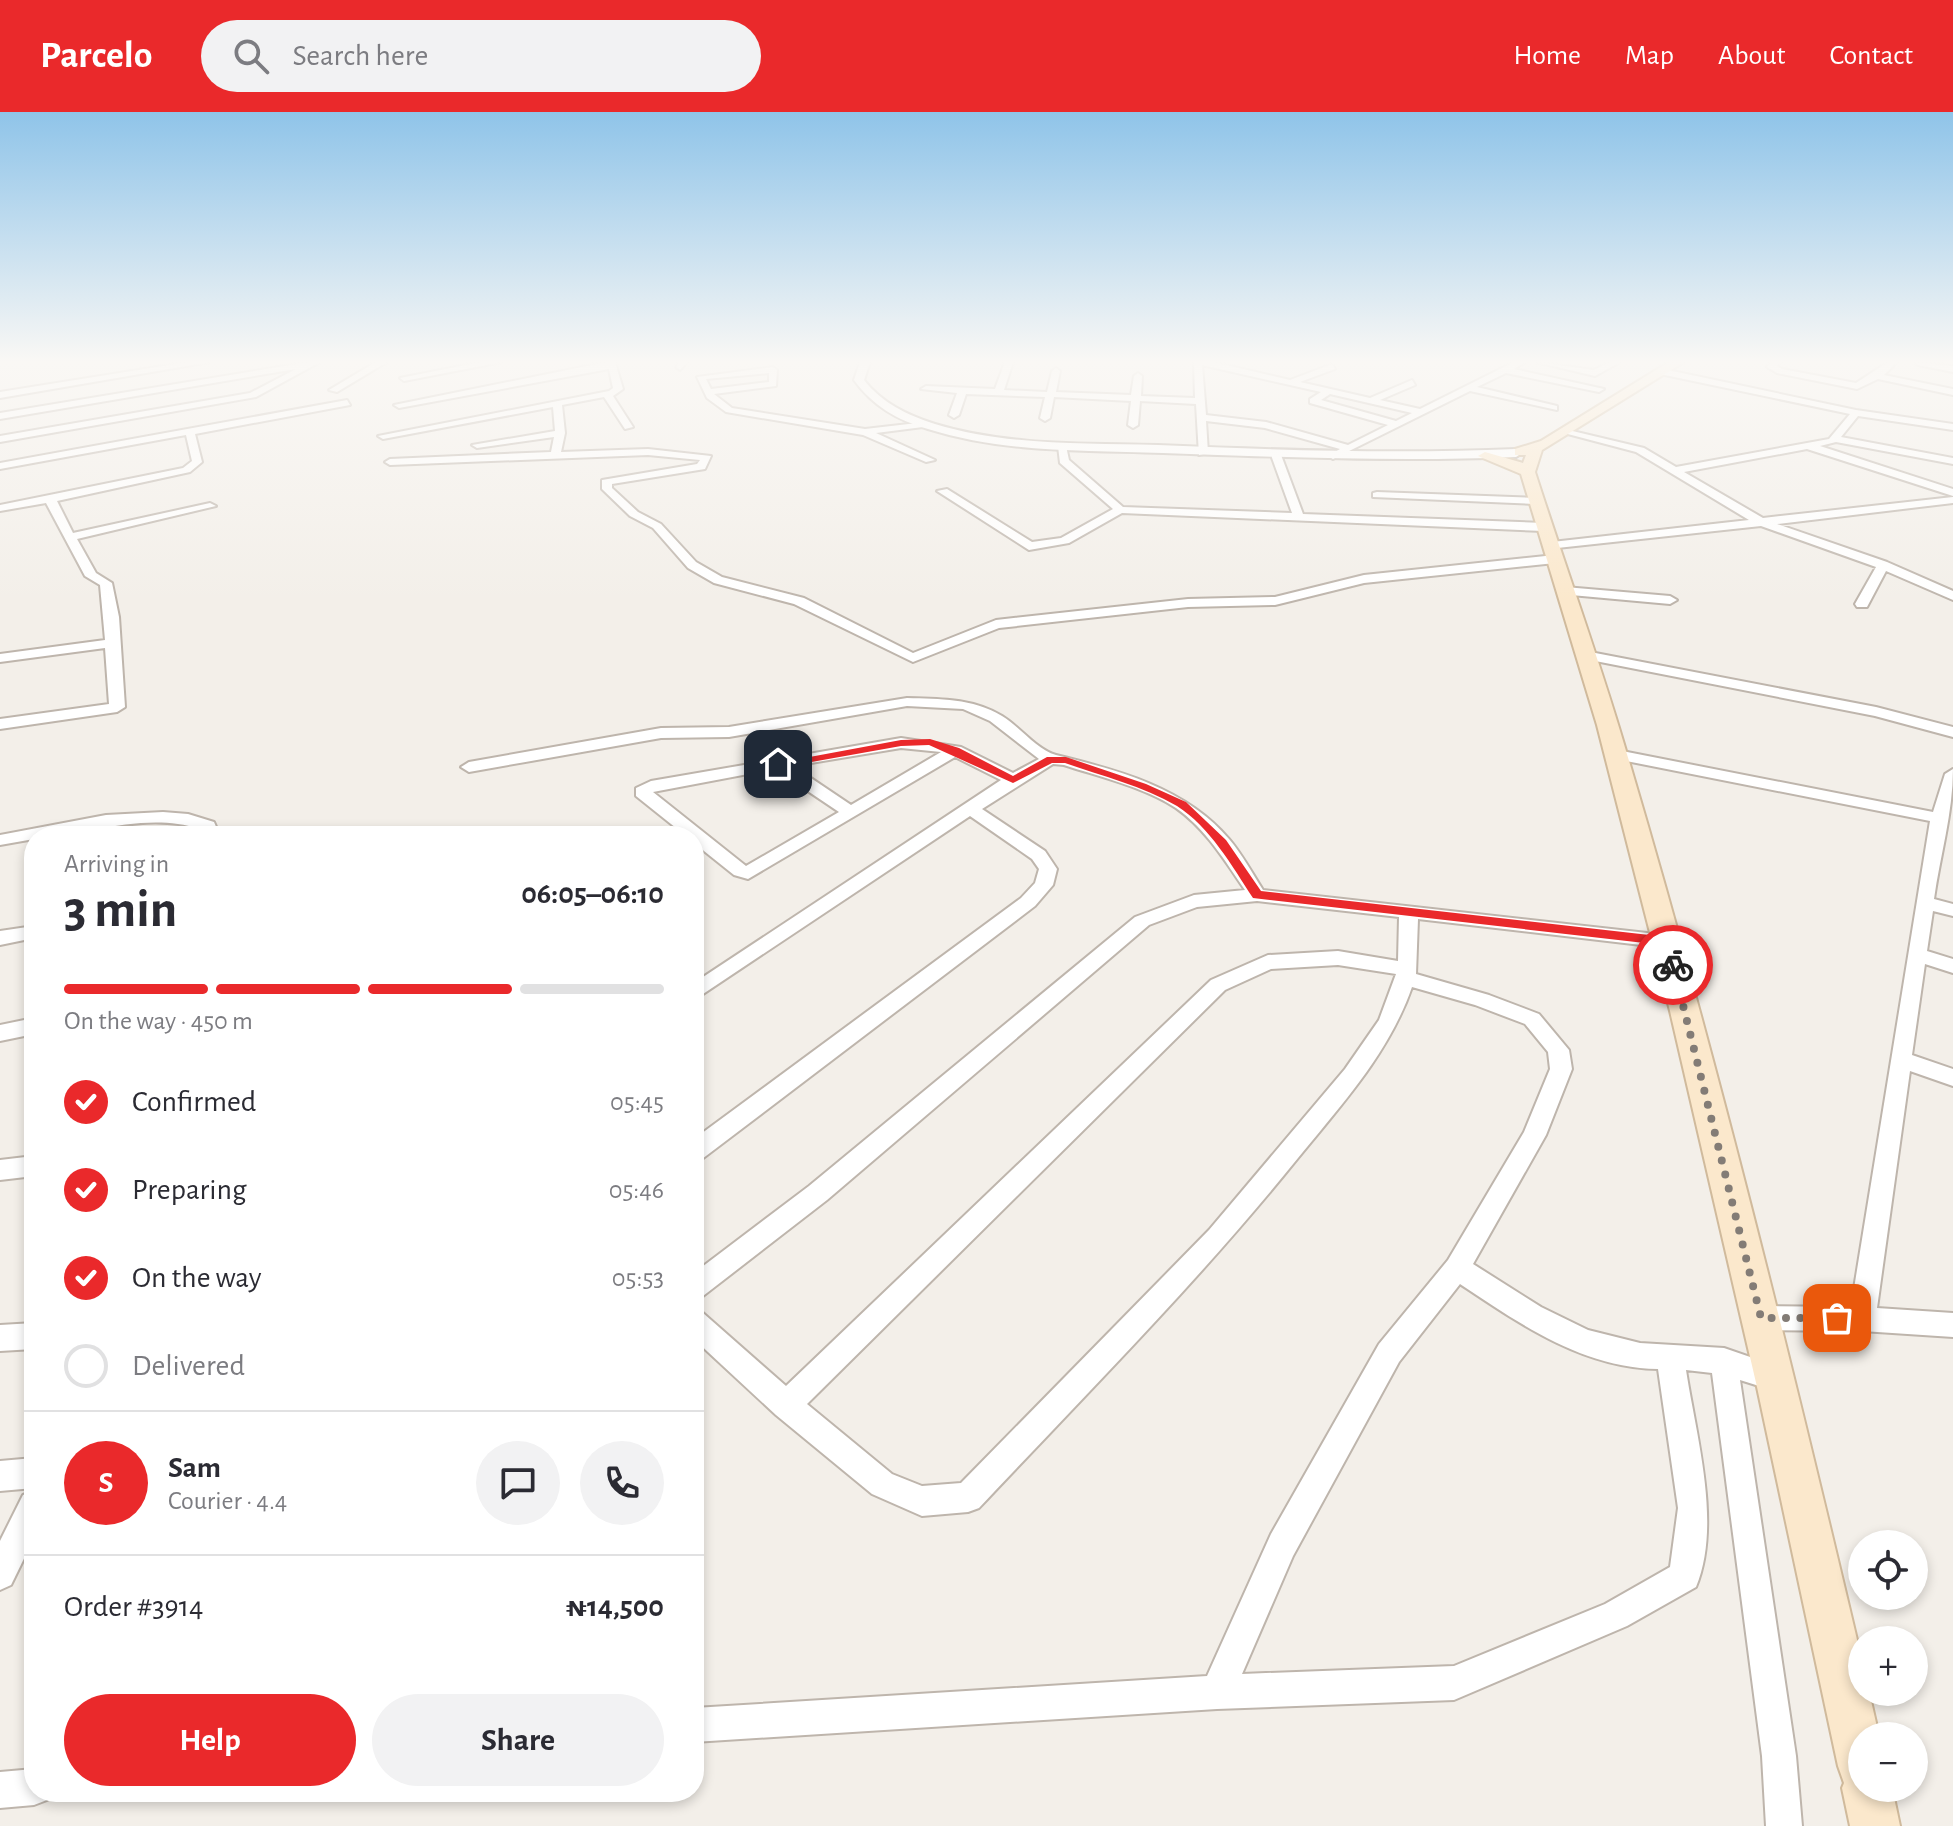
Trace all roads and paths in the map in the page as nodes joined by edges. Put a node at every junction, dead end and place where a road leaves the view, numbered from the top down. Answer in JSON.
{"nodes":[{"id":1,"x":134,"y":442,"type":"edge"},
{"id":2,"x":192,"y":442,"type":"edge"},
{"id":3,"x":500,"y":442,"type":"edge"},
{"id":4,"x":558,"y":442,"type":"edge"},
{"id":5,"x":888,"y":442,"type":"edge"},
{"id":6,"x":1007,"y":442,"type":"edge"},
{"id":7,"x":1202,"y":442,"type":"edge"},
{"id":8,"x":1327,"y":442,"type":"edge"},
{"id":9,"x":1361,"y":442,"type":"edge"},
{"id":10,"x":1561,"y":442,"type":"edge"},
{"id":11,"x":1615,"y":442,"type":"edge"},
{"id":12,"x":1823,"y":442,"type":"edge"},
{"id":13,"x":1850,"y":442,"type":"edge"},
{"id":14,"x":1809,"y":446,"type":"junction"},
{"id":15,"x":1062,"y":448,"type":"junction"},
{"id":16,"x":1349,"y":448,"type":"junction"},
{"id":17,"x":1203,"y":453,"type":"junction"},
{"id":18,"x":555,"y":455,"type":"junction"},
{"id":19,"x":1276,"y":455,"type":"junction"},
{"id":20,"x":1333,"y":456,"type":"junction"},
{"id":21,"x":1485,"y":456,"type":"joint"},
{"id":22,"x":930,"y":460,"type":"dead end"},
{"id":23,"x":1953,"y":461,"type":"edge"},
{"id":24,"x":0,"y":466,"type":"edge"},
{"id":25,"x":1672,"y":471,"type":"junction"},
{"id":26,"x":943,"y":491,"type":"dead end"},
{"id":27,"x":1535,"y":492,"type":"junction"},
{"id":28,"x":1953,"y":493,"type":"edge"},
{"id":29,"x":1377,"y":495,"type":"dead end"},
{"id":30,"x":50,"y":499,"type":"junction"},
{"id":31,"x":1953,"y":500,"type":"edge"},
{"id":32,"x":210,"y":506,"type":"dead end"},
{"id":33,"x":0,"y":508,"type":"edge"},
{"id":34,"x":1120,"y":510,"type":"junction"},
{"id":35,"x":1299,"y":518,"type":"junction"},
{"id":36,"x":1759,"y":521,"type":"junction"},
{"id":37,"x":70,"y":537,"type":"junction"},
{"id":38,"x":1883,"y":565,"type":"junction"},
{"id":39,"x":1565,"y":591,"type":"junction"},
{"id":40,"x":1953,"y":596,"type":"edge"},
{"id":41,"x":1670,"y":600,"type":"dead end"},
{"id":42,"x":1862,"y":604,"type":"dead end"},
{"id":43,"x":112,"y":643,"type":"junction"},
{"id":44,"x":1585,"y":655,"type":"junction"},
{"id":45,"x":0,"y":658,"type":"edge"},
{"id":46,"x":0,"y":724,"type":"edge"},
{"id":47,"x":1953,"y":732,"type":"edge"},
{"id":48,"x":955,"y":750,"type":"junction"},
{"id":49,"x":1617,"y":755,"type":"junction"},
{"id":50,"x":1050,"y":759,"type":"junction"},
{"id":51,"x":778,"y":764,"type":"junction"},
{"id":52,"x":469,"y":767,"type":"dead end"},
{"id":53,"x":1953,"y":774,"type":"edge"},
{"id":54,"x":1013,"y":780,"type":"junction"},
{"id":55,"x":971,"y":809,"type":"junction"},
{"id":56,"x":851,"y":812,"type":"junction"},
{"id":57,"x":1944,"y":823,"type":"edge"},
{"id":58,"x":87,"y":826,"type":"edge"},
{"id":59,"x":208,"y":826,"type":"edge"},
{"id":60,"x":684,"y":826,"type":"edge"},
{"id":61,"x":24,"y":836,"type":"edge"},
{"id":62,"x":0,"y":840,"type":"edge"},
{"id":63,"x":704,"y":842,"type":"edge"},
{"id":64,"x":1257,"y":895,"type":"junction"},
{"id":65,"x":1925,"y":903,"type":"junction"},
{"id":66,"x":1409,"y":910,"type":"junction"},
{"id":67,"x":1953,"y":910,"type":"edge"},
{"id":68,"x":24,"y":934,"type":"edge"},
{"id":69,"x":0,"y":938,"type":"edge"},
{"id":70,"x":1667,"y":941,"type":"junction"},
{"id":71,"x":1917,"y":955,"type":"junction"},
{"id":72,"x":1953,"y":966,"type":"edge"},
{"id":73,"x":1407,"y":973,"type":"junction"},
{"id":74,"x":704,"y":986,"type":"edge"},
{"id":75,"x":24,"y":1028,"type":"edge"},
{"id":76,"x":0,"y":1033,"type":"edge"},
{"id":77,"x":1901,"y":1059,"type":"junction"},
{"id":78,"x":1949,"y":1078,"type":"edge"},
{"id":79,"x":704,"y":1145,"type":"edge"},
{"id":80,"x":24,"y":1167,"type":"edge"},
{"id":81,"x":0,"y":1170,"type":"edge"},
{"id":82,"x":1457,"y":1268,"type":"junction"},
{"id":83,"x":704,"y":1280,"type":"edge"},
{"id":84,"x":1761,"y":1318,"type":"junction"},
{"id":85,"x":1862,"y":1319,"type":"junction"},
{"id":86,"x":1953,"y":1325,"type":"edge"},
{"id":87,"x":704,"y":1331,"type":"edge"},
{"id":88,"x":24,"y":1337,"type":"edge"},
{"id":89,"x":0,"y":1338,"type":"edge"},
{"id":90,"x":1670,"y":1356,"type":"junction"},
{"id":91,"x":1724,"y":1361,"type":"junction"},
{"id":92,"x":1775,"y":1378,"type":"junction"},
{"id":93,"x":786,"y":1405,"type":"junction"},
{"id":94,"x":24,"y":1474,"type":"edge"},
{"id":95,"x":0,"y":1476,"type":"edge"},
{"id":96,"x":24,"y":1526,"type":"edge"},
{"id":97,"x":0,"y":1574,"type":"edge"},
{"id":98,"x":1217,"y":1692,"type":"junction"},
{"id":99,"x":1852,"y":1722,"type":"edge"},
{"id":100,"x":704,"y":1724,"type":"edge"},
{"id":101,"x":24,"y":1788,"type":"edge"},
{"id":102,"x":0,"y":1790,"type":"edge"},
{"id":103,"x":1870,"y":1802,"type":"edge"},
{"id":104,"x":1784,"y":1826,"type":"edge"},
{"id":105,"x":1875,"y":1826,"type":"edge"}],
"edges":[{"from":1,"to":24,"type":"street"},
{"from":2,"to":30,"type":"street"},
{"from":3,"to":18,"type":"street"},
{"from":4,"to":18,"type":"street"},
{"from":5,"to":22,"type":"street"},
{"from":6,"to":15,"type":"street"},
{"from":7,"to":17,"type":"street"},
{"from":8,"to":16,"type":"street"},
{"from":9,"to":16,"type":"street"},
{"from":10,"to":27,"type":"main road"},
{"from":11,"to":25,"type":"street"},
{"from":12,"to":14,"type":"street"},
{"from":13,"to":23,"type":"street"},
{"from":14,"to":25,"type":"street"},
{"from":14,"to":28,"type":"street"},
{"from":15,"to":17,"type":"street"},
{"from":15,"to":34,"type":"street"},
{"from":16,"to":20,"type":"street"},
{"from":17,"to":19,"type":"street"},
{"from":18,"to":27,"type":"street"},
{"from":19,"to":20,"type":"street"},
{"from":19,"to":35,"type":"street"},
{"from":20,"to":21,"type":"street"},
{"from":21,"to":27,"type":"main road"},
{"from":25,"to":36,"type":"street"},
{"from":26,"to":34,"type":"street"},
{"from":27,"to":29,"type":"street"},
{"from":27,"to":35,"type":"street"},
{"from":27,"to":36,"type":"street"},
{"from":27,"to":39,"type":"main road"},
{"from":30,"to":33,"type":"street"},
{"from":30,"to":37,"type":"street"},
{"from":31,"to":36,"type":"street"},
{"from":32,"to":37,"type":"street"},
{"from":34,"to":35,"type":"street"},
{"from":36,"to":38,"type":"street"},
{"from":37,"to":43,"type":"street"},
{"from":38,"to":40,"type":"street"},
{"from":38,"to":42,"type":"street"},
{"from":39,"to":41,"type":"street"},
{"from":39,"to":44,"type":"main road"},
{"from":43,"to":45,"type":"street"},
{"from":43,"to":46,"type":"street"},
{"from":44,"to":47,"type":"street"},
{"from":44,"to":49,"type":"main road"},
{"from":48,"to":51,"type":"street"},
{"from":48,"to":54,"type":"street"},
{"from":48,"to":56,"type":"street"},
{"from":49,"to":57,"type":"street"},
{"from":49,"to":70,"type":"main road"},
{"from":50,"to":52,"type":"street"},
{"from":50,"to":54,"type":"street"},
{"from":50,"to":64,"type":"street"},
{"from":51,"to":56,"type":"street"},
{"from":51,"to":60,"type":"street"},
{"from":53,"to":57,"type":"street"},
{"from":54,"to":55,"type":"street"},
{"from":55,"to":74,"type":"street"},
{"from":55,"to":79,"type":"street"},
{"from":56,"to":63,"type":"street"},
{"from":57,"to":65,"type":"street"},
{"from":58,"to":59,"type":"street"},
{"from":61,"to":62,"type":"street"},
{"from":64,"to":66,"type":"street"},
{"from":64,"to":83,"type":"street"},
{"from":65,"to":67,"type":"street"},
{"from":65,"to":71,"type":"street"},
{"from":66,"to":70,"type":"street"},
{"from":66,"to":73,"type":"street"},
{"from":68,"to":69,"type":"street"},
{"from":70,"to":84,"type":"main road"},
{"from":71,"to":72,"type":"street"},
{"from":71,"to":77,"type":"street"},
{"from":73,"to":82,"type":"street"},
{"from":73,"to":93,"type":"street"},
{"from":73,"to":93,"type":"street"},
{"from":75,"to":76,"type":"street"},
{"from":77,"to":78,"type":"street"},
{"from":77,"to":85,"type":"street"},
{"from":80,"to":81,"type":"street"},
{"from":82,"to":90,"type":"street"},
{"from":82,"to":98,"type":"street"},
{"from":84,"to":85,"type":"street"},
{"from":84,"to":92,"type":"main road"},
{"from":85,"to":86,"type":"street"},
{"from":87,"to":93,"type":"street"},
{"from":88,"to":89,"type":"street"},
{"from":90,"to":91,"type":"street"},
{"from":90,"to":98,"type":"street"},
{"from":91,"to":92,"type":"street"},
{"from":91,"to":104,"type":"street"},
{"from":92,"to":99,"type":"main road"},
{"from":94,"to":95,"type":"street"},
{"from":96,"to":97,"type":"street"},
{"from":98,"to":100,"type":"street"},
{"from":101,"to":102,"type":"street"},
{"from":103,"to":105,"type":"main road"}]}
